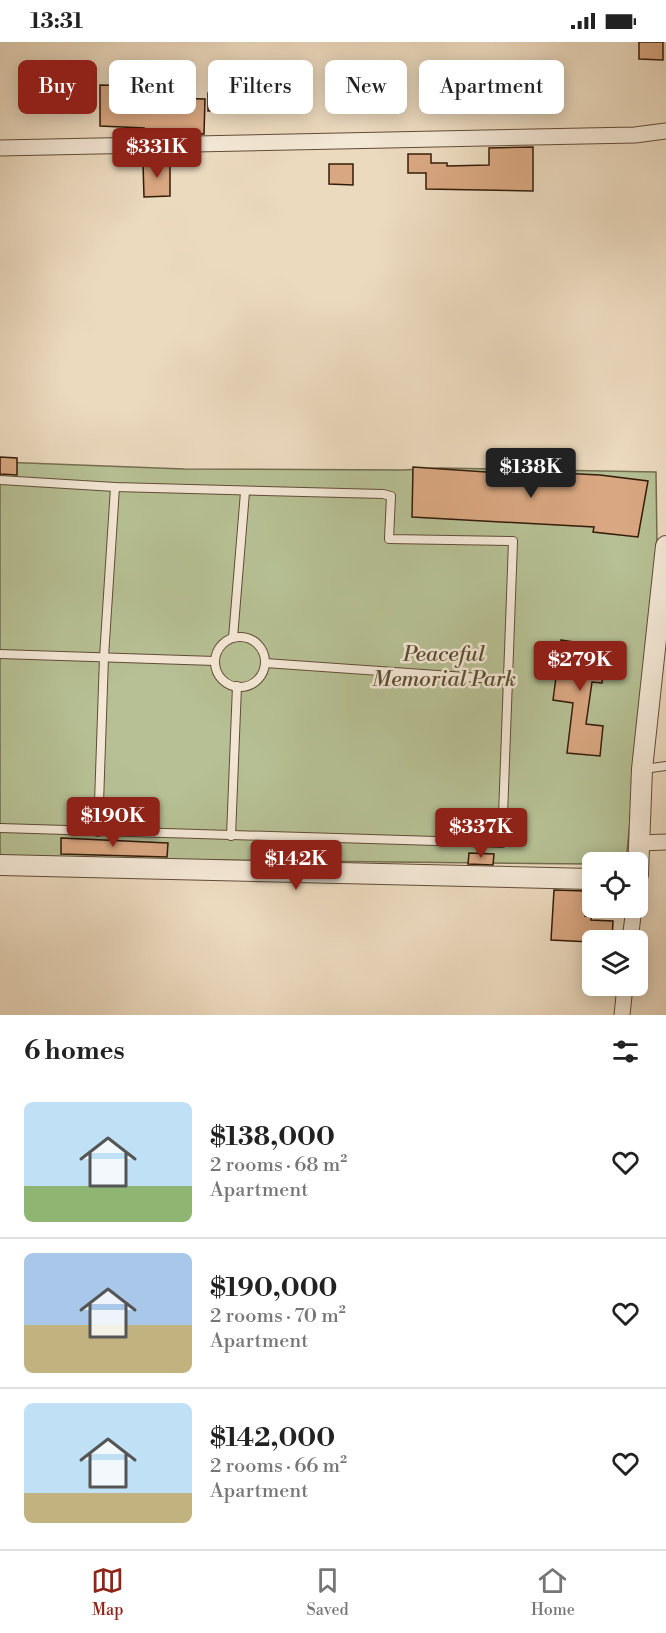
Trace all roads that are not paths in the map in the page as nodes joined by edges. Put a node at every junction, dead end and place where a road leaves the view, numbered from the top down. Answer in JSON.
{"nodes":[{"id":1,"x":666,"y":132,"type":"edge"},
{"id":2,"x":0,"y":148,"type":"edge"},
{"id":3,"x":0,"y":480,"type":"edge"},
{"id":4,"x":115,"y":487,"type":"junction"},
{"id":5,"x":245,"y":492,"type":"junction"},
{"id":6,"x":666,"y":546,"type":"edge"},
{"id":7,"x":233,"y":638,"type":"junction"},
{"id":8,"x":0,"y":654,"type":"edge"},
{"id":9,"x":104,"y":657,"type":"junction"},
{"id":10,"x":215,"y":661,"type":"junction"},
{"id":11,"x":265,"y":663,"type":"junction"},
{"id":12,"x":508,"y":680,"type":"junction"},
{"id":13,"x":237,"y":686,"type":"junction"},
{"id":14,"x":666,"y":766,"type":"edge"},
{"id":15,"x":642,"y":769,"type":"junction"},
{"id":16,"x":0,"y":828,"type":"edge"},
{"id":17,"x":98,"y":832,"type":"junction"},
{"id":18,"x":231,"y":836,"type":"junction"},
{"id":19,"x":666,"y":842,"type":"edge"},
{"id":20,"x":639,"y":843,"type":"junction"},
{"id":21,"x":639,"y":852,"type":"edge"},
{"id":22,"x":0,"y":865,"type":"edge"},
{"id":23,"x":582,"y":879,"type":"edge"},
{"id":24,"x":625,"y":996,"type":"edge"},
{"id":25,"x":622,"y":1015,"type":"edge"}],
"edges":[{"from":1,"to":2,"type":"street"},
{"from":3,"to":4,"type":"lane"},
{"from":4,"to":5,"type":"lane"},
{"from":4,"to":9,"type":"lane"},
{"from":5,"to":7,"type":"lane"},
{"from":5,"to":12,"type":"lane"},
{"from":6,"to":15,"type":"street"},
{"from":7,"to":10,"type":"lane"},
{"from":7,"to":11,"type":"lane"},
{"from":8,"to":9,"type":"lane"},
{"from":9,"to":10,"type":"lane"},
{"from":9,"to":17,"type":"lane"},
{"from":10,"to":13,"type":"lane"},
{"from":11,"to":12,"type":"lane"},
{"from":11,"to":13,"type":"lane"},
{"from":12,"to":18,"type":"lane"},
{"from":13,"to":18,"type":"lane"},
{"from":14,"to":15,"type":"lane"},
{"from":15,"to":20,"type":"street"},
{"from":16,"to":17,"type":"lane"},
{"from":17,"to":18,"type":"lane"},
{"from":19,"to":20,"type":"street"},
{"from":20,"to":21,"type":"street"},
{"from":22,"to":23,"type":"street"},
{"from":24,"to":25,"type":"street"}]}
